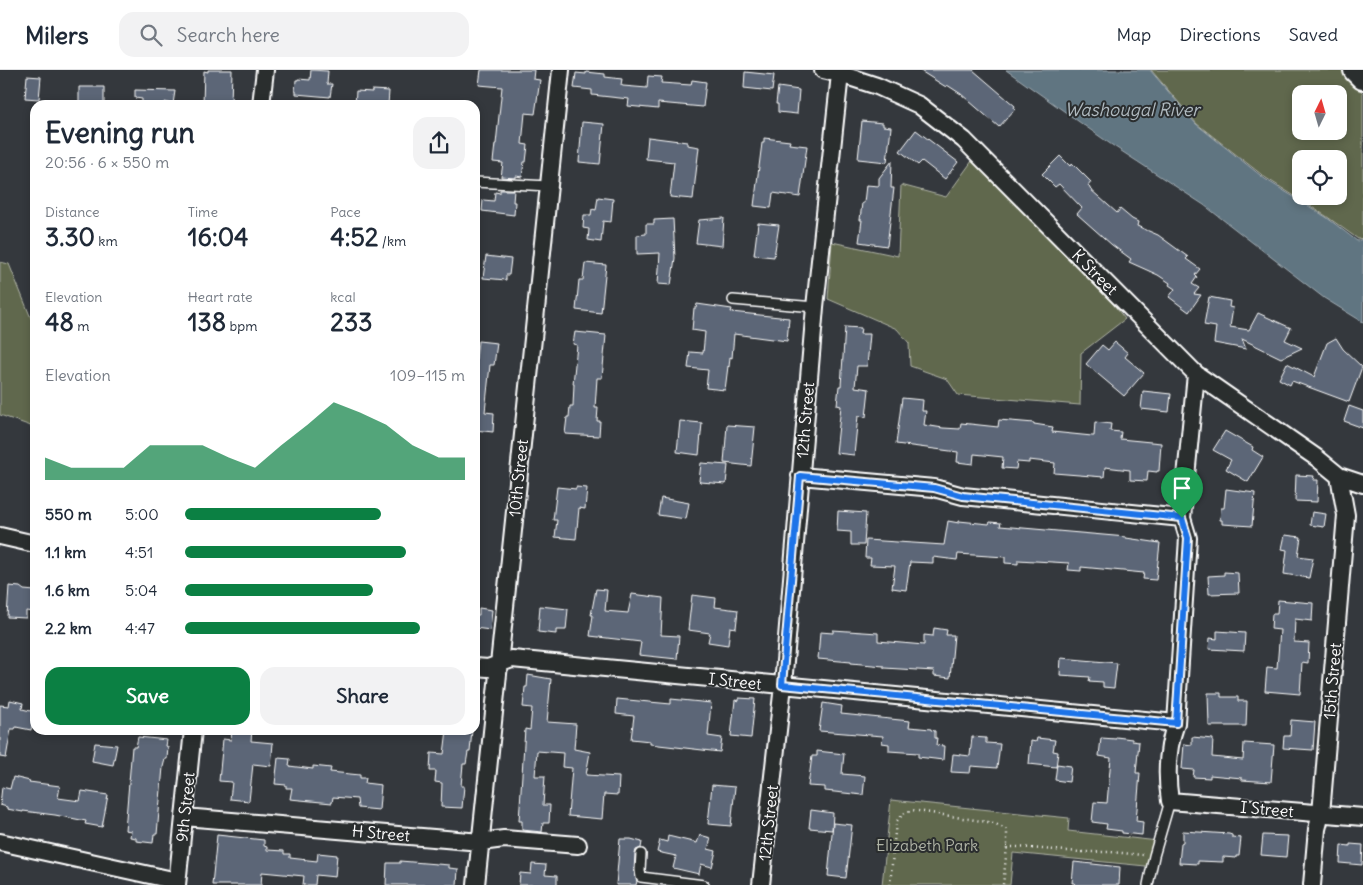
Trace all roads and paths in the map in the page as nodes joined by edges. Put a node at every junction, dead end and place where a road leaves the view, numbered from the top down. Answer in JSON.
{"nodes":[{"id":1,"x":265,"y":70,"type":"edge"},
{"id":2,"x":561,"y":70,"type":"edge"},
{"id":3,"x":823,"y":70,"type":"edge"},
{"id":4,"x":1356,"y":70,"type":"edge"},
{"id":5,"x":840,"y":74,"type":"junction"},
{"id":6,"x":1363,"y":77,"type":"edge"},
{"id":7,"x":262,"y":100,"type":"edge"},
{"id":8,"x":480,"y":182,"type":"edge"},
{"id":9,"x":548,"y":186,"type":"junction"},
{"id":10,"x":732,"y":300,"type":"dead end"},
{"id":11,"x":815,"y":307,"type":"junction"},
{"id":12,"x":1196,"y":374,"type":"junction"},
{"id":13,"x":800,"y":476,"type":"junction"},
{"id":14,"x":1339,"y":476,"type":"junction"},
{"id":15,"x":1363,"y":484,"type":"edge"},
{"id":16,"x":1182,"y":518,"type":"junction"},
{"id":17,"x":0,"y":536,"type":"edge"},
{"id":18,"x":30,"y":543,"type":"edge"},
{"id":19,"x":499,"y":665,"type":"junction"},
{"id":20,"x":480,"y":667,"type":"edge"},
{"id":21,"x":782,"y":685,"type":"junction"},
{"id":22,"x":1176,"y":723,"type":"junction"},
{"id":23,"x":192,"y":735,"type":"edge"},
{"id":24,"x":1170,"y":801,"type":"junction"},
{"id":25,"x":1321,"y":814,"type":"junction"},
{"id":26,"x":184,"y":817,"type":"junction"},
{"id":27,"x":1363,"y":817,"type":"edge"},
{"id":28,"x":0,"y":842,"type":"edge"},
{"id":29,"x":481,"y":842,"type":"junction"},
{"id":30,"x":578,"y":845,"type":"dead end"},
{"id":31,"x":1007,"y":847,"type":"junction"},
{"id":32,"x":641,"y":854,"type":"dead end"},
{"id":33,"x":1154,"y":856,"type":"junction"},
{"id":34,"x":177,"y":883,"type":"edge"},
{"id":35,"x":476,"y":885,"type":"edge"},
{"id":36,"x":704,"y":885,"type":"edge"},
{"id":37,"x":761,"y":885,"type":"edge"},
{"id":38,"x":890,"y":885,"type":"edge"},
{"id":39,"x":1003,"y":885,"type":"edge"},
{"id":40,"x":1148,"y":885,"type":"edge"},
{"id":41,"x":1312,"y":885,"type":"edge"}],
"edges":[{"from":1,"to":7,"type":"street"},
{"from":2,"to":9,"type":"street","name":"10th Street"},
{"from":3,"to":5,"type":"street","name":"K Street"},
{"from":4,"to":6,"type":"street"},
{"from":5,"to":11,"type":"street","name":"12th Street"},
{"from":5,"to":12,"type":"street","name":"K Street"},
{"from":8,"to":9,"type":"lane"},
{"from":9,"to":19,"type":"street","name":"10th Street"},
{"from":10,"to":11,"type":"lane"},
{"from":11,"to":13,"type":"street","name":"12th Street"},
{"from":12,"to":14,"type":"street","name":"K Street"},
{"from":12,"to":16,"type":"street"},
{"from":13,"to":16,"type":"street"},
{"from":13,"to":21,"type":"street","name":"12th Street"},
{"from":14,"to":15,"type":"street","name":"K Street"},
{"from":14,"to":25,"type":"street","name":"15th Street"},
{"from":16,"to":22,"type":"street"},
{"from":17,"to":18,"type":"street"},
{"from":19,"to":20,"type":"street","name":"I Street"},
{"from":19,"to":21,"type":"street","name":"I Street"},
{"from":19,"to":29,"type":"street","name":"10th Street"},
{"from":21,"to":22,"type":"street","name":"I Street"},
{"from":21,"to":37,"type":"street","name":"12th Street"},
{"from":22,"to":24,"type":"street"},
{"from":23,"to":26,"type":"street","name":"9th Street"},
{"from":24,"to":25,"type":"street","name":"I Street"},
{"from":24,"to":33,"type":"lane"},
{"from":25,"to":27,"type":"street","name":"I Street"},
{"from":25,"to":41,"type":"street","name":"15th Street"},
{"from":26,"to":29,"type":"street","name":"H Street"},
{"from":26,"to":34,"type":"street","name":"9th Street"},
{"from":28,"to":34,"type":"street"},
{"from":29,"to":30,"type":"street","name":"H Street"},
{"from":29,"to":35,"type":"street","name":"10th Street"},
{"from":31,"to":33,"type":"path"},
{"from":31,"to":38,"type":"path"},
{"from":31,"to":39,"type":"path"},
{"from":32,"to":36,"type":"lane"},
{"from":33,"to":40,"type":"lane"}]}
